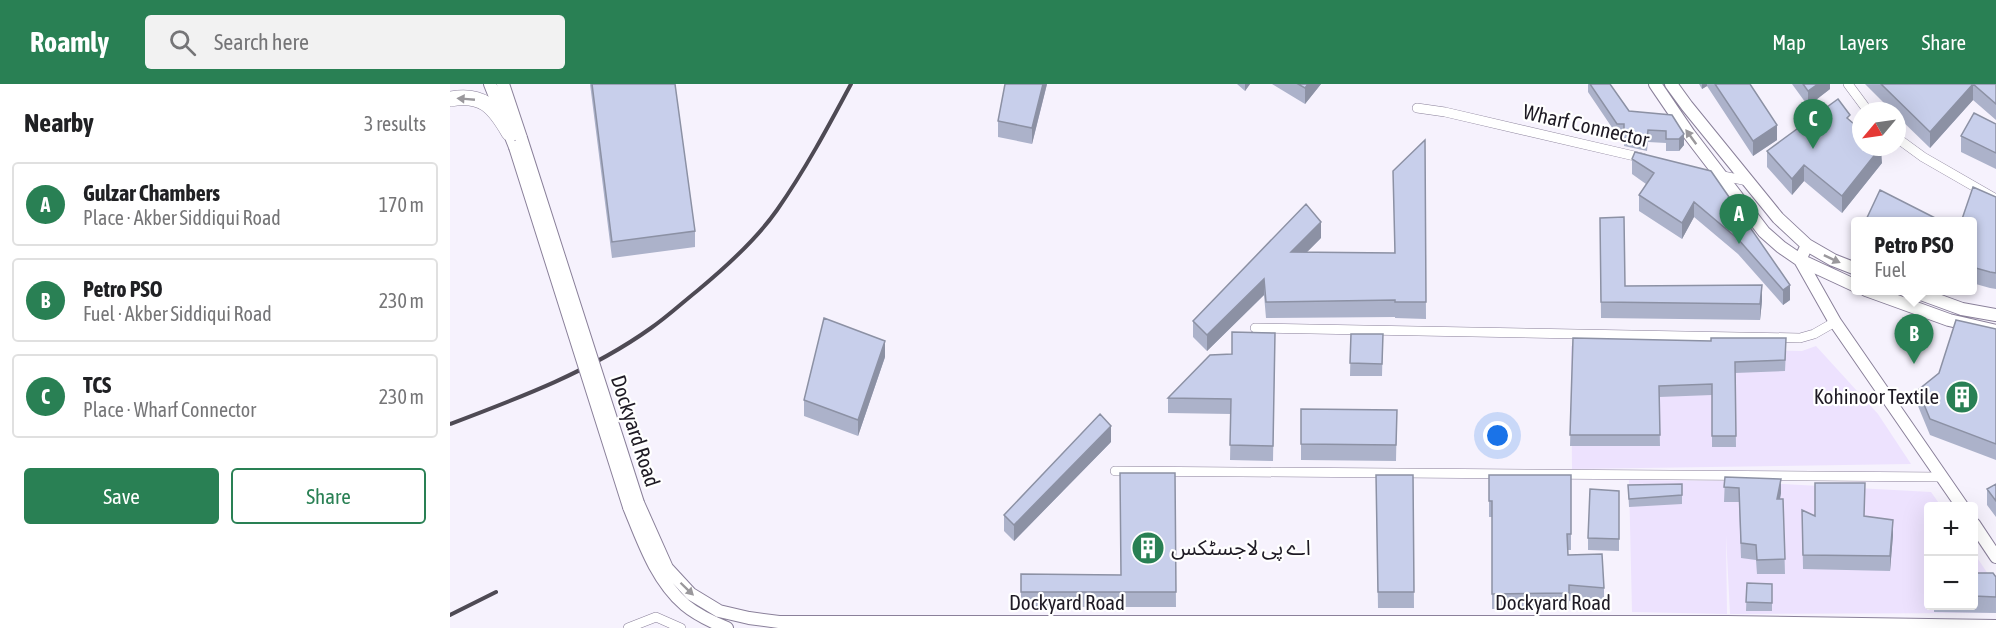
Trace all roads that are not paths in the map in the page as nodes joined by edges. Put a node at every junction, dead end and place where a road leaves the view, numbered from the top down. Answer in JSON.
{"nodes":[{"id":1,"x":490,"y":84,"type":"edge"},
{"id":2,"x":503,"y":84,"type":"edge"},
{"id":3,"x":1655,"y":84,"type":"edge"},
{"id":4,"x":1671,"y":84,"type":"edge"},
{"id":5,"x":1848,"y":84,"type":"edge"},
{"id":6,"x":450,"y":99,"type":"edge"},
{"id":7,"x":1861,"y":102,"type":"edge"},
{"id":8,"x":1417,"y":108,"type":"dead end"},
{"id":9,"x":515,"y":139,"type":"junction"},
{"id":10,"x":1906,"y":145,"type":"edge"},
{"id":11,"x":1650,"y":159,"type":"edge"},
{"id":12,"x":1713,"y":174,"type":"junction"},
{"id":13,"x":1748,"y":182,"type":"junction"},
{"id":14,"x":1996,"y":199,"type":"edge"},
{"id":15,"x":1778,"y":218,"type":"junction"},
{"id":16,"x":1764,"y":232,"type":"junction"},
{"id":17,"x":1807,"y":245,"type":"junction"},
{"id":18,"x":1800,"y":260,"type":"junction"},
{"id":19,"x":1851,"y":267,"type":"edge"},
{"id":20,"x":1851,"y":284,"type":"edge"},
{"id":21,"x":1877,"y":295,"type":"edge"},
{"id":22,"x":1922,"y":295,"type":"edge"},
{"id":23,"x":1996,"y":315,"type":"edge"},
{"id":24,"x":1835,"y":322,"type":"junction"},
{"id":25,"x":1255,"y":328,"type":"dead end"},
{"id":26,"x":1996,"y":331,"type":"edge"},
{"id":27,"x":1115,"y":471,"type":"dead end"},
{"id":28,"x":1942,"y":477,"type":"junction"},
{"id":29,"x":1959,"y":502,"type":"edge"},
{"id":30,"x":1978,"y":530,"type":"edge"},
{"id":31,"x":1996,"y":557,"type":"edge"},
{"id":32,"x":1996,"y":626,"type":"edge"},
{"id":33,"x":628,"y":628,"type":"edge"},
{"id":34,"x":681,"y":628,"type":"edge"},
{"id":35,"x":727,"y":628,"type":"edge"}],
"edges":[{"from":1,"to":9,"type":"street","name":"Dockyard Road"},
{"from":2,"to":9,"type":"street","name":"Dockyard Road"},
{"from":12,"to":3,"type":"street","one_way":true},
{"from":4,"to":13,"type":"street"},
{"from":5,"to":7,"type":"street"},
{"from":9,"to":6,"type":"highway","one_way":true},
{"from":8,"to":11,"type":"street","name":"Wharf Connector"},
{"from":9,"to":32,"type":"street","name":"Dockyard Road","one_way":true,"bridge":true},
{"from":9,"to":35,"type":"street","name":"Dockyard Road","bridge":true},
{"from":10,"to":14,"type":"street"},
{"from":12,"to":13,"type":"street"},
{"from":12,"to":16,"type":"street"},
{"from":13,"to":15,"type":"street"},
{"from":15,"to":16,"type":"street"},
{"from":15,"to":17,"type":"street"},
{"from":16,"to":18,"type":"street"},
{"from":17,"to":18,"type":"street"},
{"from":17,"to":19,"type":"street","one_way":true},
{"from":18,"to":20,"type":"street"},
{"from":18,"to":24,"type":"street"},
{"from":21,"to":26,"type":"street"},
{"from":22,"to":23,"type":"street"},
{"from":24,"to":25,"type":"street"},
{"from":24,"to":28,"type":"street"},
{"from":27,"to":28,"type":"street"},
{"from":28,"to":29,"type":"street"},
{"from":30,"to":31,"type":"street"},
{"from":33,"to":34,"type":"street"}]}
